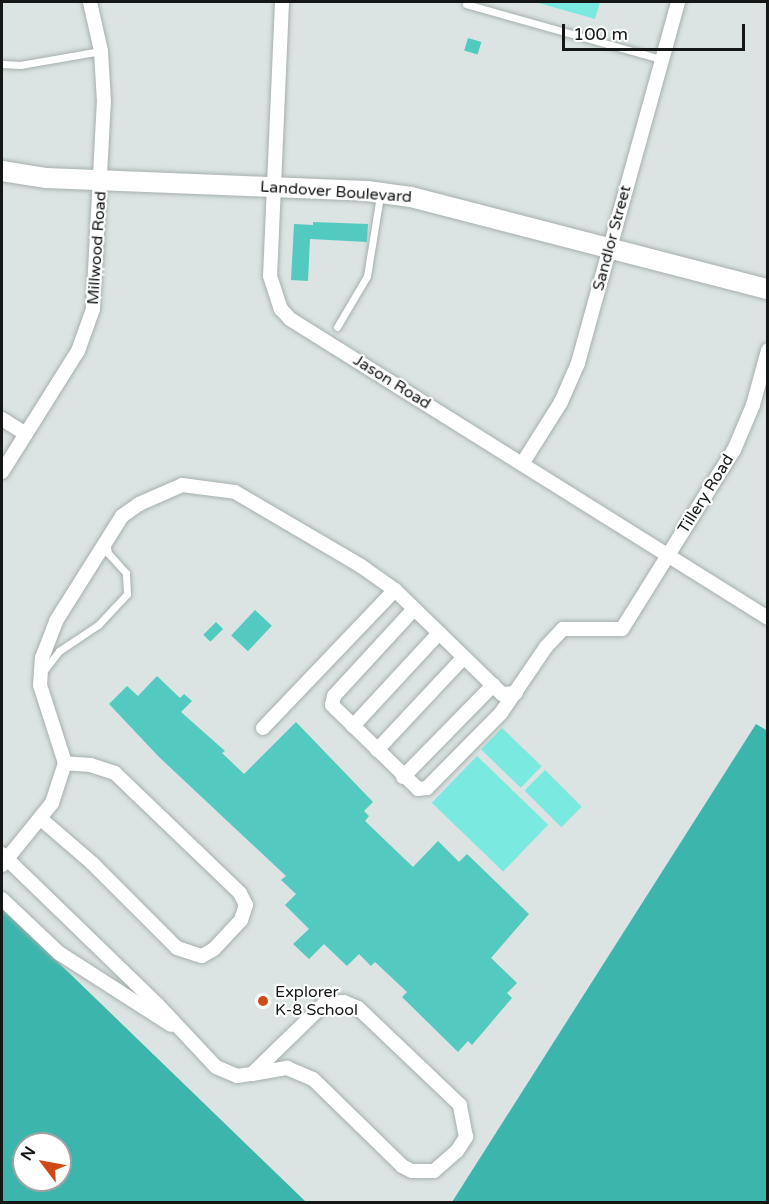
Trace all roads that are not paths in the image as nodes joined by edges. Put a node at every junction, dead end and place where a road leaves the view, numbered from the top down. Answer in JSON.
{"nodes":[{"id":1,"x":90,"y":2,"type":"edge"},
{"id":2,"x":282,"y":2,"type":"edge"},
{"id":3,"x":678,"y":2,"type":"edge"},
{"id":4,"x":466,"y":4,"type":"dead end"},
{"id":5,"x":101,"y":51,"type":"junction"},
{"id":6,"x":660,"y":59,"type":"junction"},
{"id":7,"x":2,"y":64,"type":"edge"},
{"id":8,"x":2,"y":171,"type":"edge"},
{"id":9,"x":101,"y":179,"type":"junction"},
{"id":10,"x":274,"y":187,"type":"junction"},
{"id":11,"x":381,"y":193,"type":"junction"},
{"id":12,"x":610,"y":247,"type":"junction"},
{"id":13,"x":768,"y":289,"type":"edge"},
{"id":14,"x":338,"y":327,"type":"dead end"},
{"id":15,"x":768,"y":350,"type":"edge"},
{"id":16,"x":2,"y":419,"type":"edge"},
{"id":17,"x":26,"y":434,"type":"junction"},
{"id":18,"x":522,"y":464,"type":"junction"},
{"id":19,"x":2,"y":472,"type":"edge"},
{"id":20,"x":106,"y":538,"type":"junction"},
{"id":21,"x":668,"y":556,"type":"junction"},
{"id":22,"x":395,"y":590,"type":"junction"},
{"id":23,"x":414,"y":609,"type":"junction"},
{"id":24,"x":768,"y":618,"type":"edge"},
{"id":25,"x":439,"y":633,"type":"junction"},
{"id":26,"x":464,"y":657,"type":"junction"},
{"id":27,"x":40,"y":676,"type":"junction"},
{"id":28,"x":493,"y":685,"type":"junction"},
{"id":29,"x":516,"y":693,"type":"junction"},
{"id":30,"x":353,"y":726,"type":"junction"},
{"id":31,"x":263,"y":728,"type":"dead end"},
{"id":32,"x":377,"y":750,"type":"junction"},
{"id":33,"x":65,"y":763,"type":"junction"},
{"id":34,"x":403,"y":777,"type":"junction"},
{"id":35,"x":41,"y":819,"type":"junction"},
{"id":36,"x":3,"y":860,"type":"edge"},
{"id":37,"x":2,"y":899,"type":"edge"},
{"id":38,"x":175,"y":1027,"type":"junction"},
{"id":39,"x":252,"y":1074,"type":"junction"}],
"edges":[{"from":1,"to":5,"type":"street","name":"Millwood Road"},
{"from":2,"to":10,"type":"street","name":"Jason Road"},
{"from":3,"to":6,"type":"street","name":"Sandlor Street"},
{"from":4,"to":6,"type":"lane"},
{"from":5,"to":7,"type":"lane"},
{"from":5,"to":9,"type":"street","name":"Millwood Road"},
{"from":6,"to":12,"type":"street","name":"Sandlor Street"},
{"from":8,"to":9,"type":"street","name":"Landover Boulevard"},
{"from":9,"to":10,"type":"street","name":"Landover Boulevard"},
{"from":9,"to":17,"type":"street","name":"Millwood Road"},
{"from":10,"to":11,"type":"street","name":"Landover Boulevard"},
{"from":10,"to":18,"type":"street","name":"Jason Road"},
{"from":11,"to":12,"type":"street","name":"Landover Boulevard"},
{"from":11,"to":14,"type":"lane"},
{"from":12,"to":13,"type":"street","name":"Landover Boulevard"},
{"from":12,"to":18,"type":"street","name":"Sandlor Street"},
{"from":15,"to":21,"type":"street","name":"Tillery Road"},
{"from":16,"to":17,"type":"street"},
{"from":17,"to":19,"type":"street","name":"Millwood Road"},
{"from":18,"to":21,"type":"street","name":"Jason Road"},
{"from":20,"to":22,"type":"street"},
{"from":20,"to":27,"type":"street"},
{"from":20,"to":27,"type":"lane"},
{"from":21,"to":24,"type":"street","name":"Jason Road"},
{"from":21,"to":29,"type":"street","name":"Tillery Road"},
{"from":22,"to":23,"type":"street"},
{"from":22,"to":31,"type":"street"},
{"from":23,"to":25,"type":"street"},
{"from":23,"to":30,"type":"street"},
{"from":25,"to":26,"type":"street"},
{"from":25,"to":30,"type":"street"},
{"from":26,"to":28,"type":"street"},
{"from":26,"to":32,"type":"street"},
{"from":27,"to":33,"type":"street"},
{"from":28,"to":29,"type":"street"},
{"from":28,"to":34,"type":"street"},
{"from":29,"to":34,"type":"street"},
{"from":30,"to":32,"type":"street"},
{"from":32,"to":34,"type":"street"},
{"from":33,"to":35,"type":"street"},
{"from":33,"to":35,"type":"street"},
{"from":35,"to":36,"type":"street"},
{"from":36,"to":38,"type":"street"},
{"from":37,"to":38,"type":"street"},
{"from":38,"to":39,"type":"street"},
{"from":39,"to":39,"type":"street"}]}
